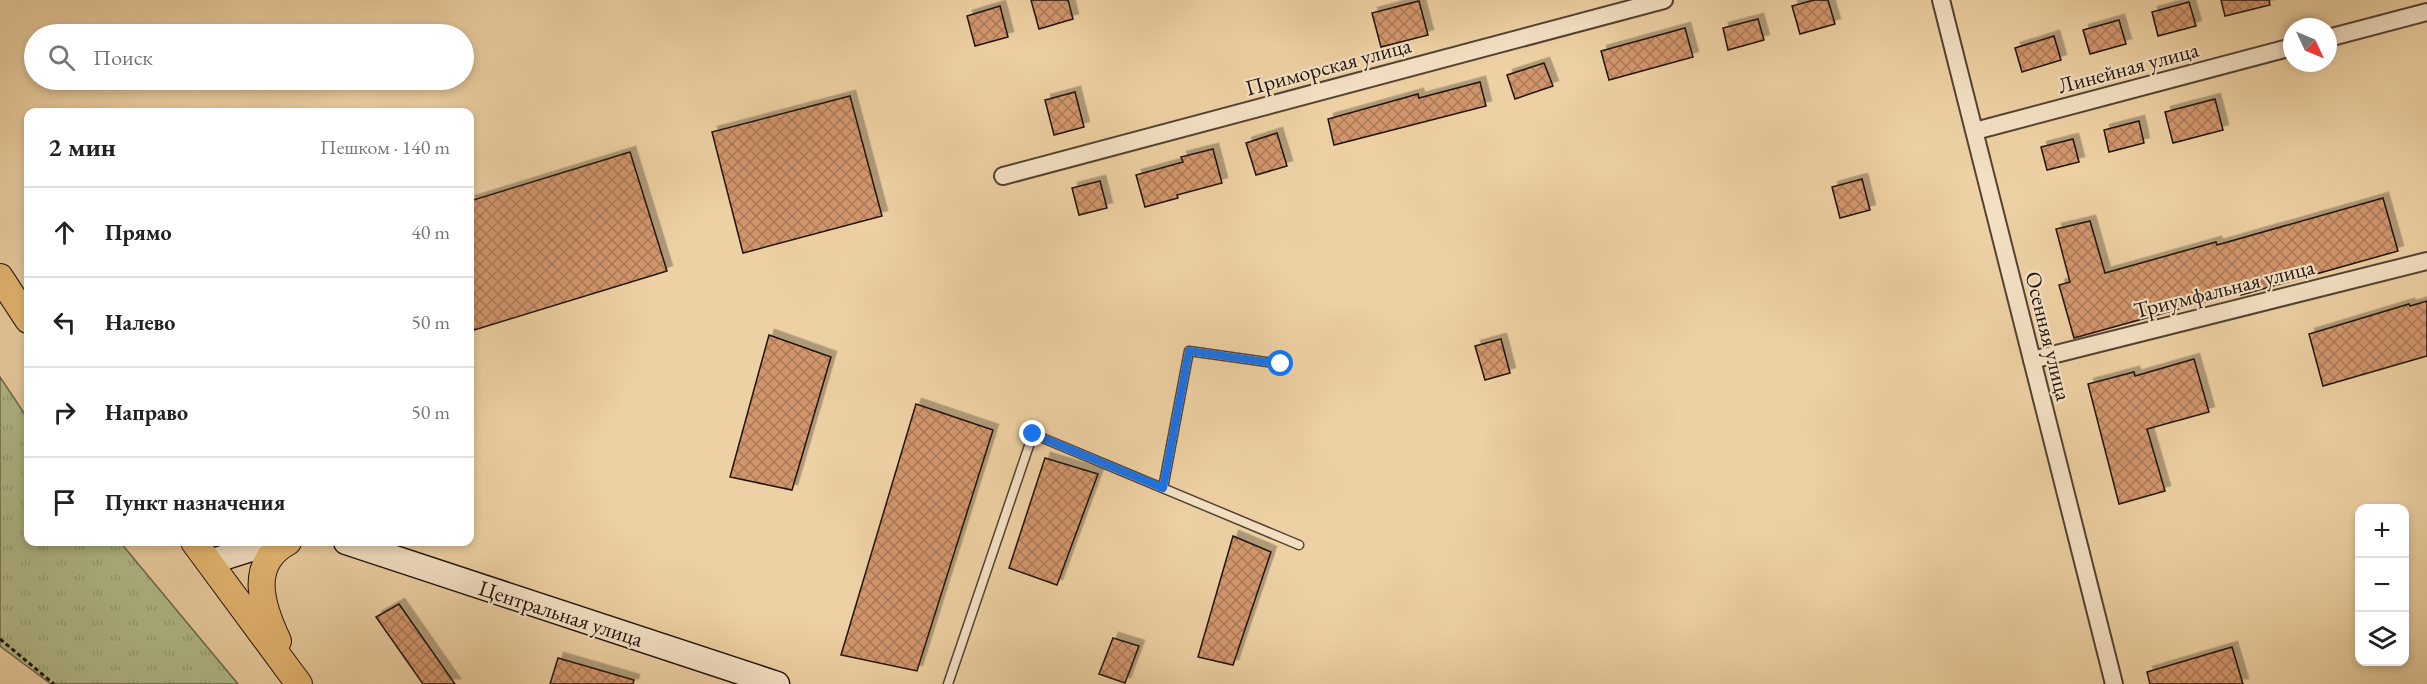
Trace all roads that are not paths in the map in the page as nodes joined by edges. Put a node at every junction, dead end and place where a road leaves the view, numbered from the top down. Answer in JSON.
{"nodes":[{"id":1,"x":1664,"y":0,"type":"edge"},
{"id":2,"x":1941,"y":0,"type":"edge"},
{"id":3,"x":2427,"y":12,"type":"edge"},
{"id":4,"x":2337,"y":36,"type":"edge"},
{"id":5,"x":2283,"y":49,"type":"edge"},
{"id":6,"x":1975,"y":131,"type":"junction"},
{"id":7,"x":1003,"y":176,"type":"dead end"},
{"id":8,"x":2427,"y":261,"type":"edge"},
{"id":9,"x":0,"y":277,"type":"edge"},
{"id":10,"x":24,"y":314,"type":"edge"},
{"id":11,"x":2032,"y":360,"type":"junction"},
{"id":12,"x":1281,"y":364,"type":"dead end"},
{"id":13,"x":1163,"y":488,"type":"junction"},
{"id":14,"x":1299,"y":545,"type":"dead end"},
{"id":15,"x":197,"y":546,"type":"edge"},
{"id":16,"x":260,"y":546,"type":"edge"},
{"id":17,"x":282,"y":546,"type":"edge"},
{"id":18,"x":358,"y":546,"type":"edge"},
{"id":19,"x":210,"y":562,"type":"junction"},
{"id":20,"x":299,"y":684,"type":"edge"},
{"id":21,"x":777,"y":684,"type":"edge"},
{"id":22,"x":948,"y":684,"type":"edge"},
{"id":23,"x":2114,"y":684,"type":"edge"}],
"edges":[{"from":1,"to":7,"type":"street","name":"Приморская улица"},
{"from":2,"to":6,"type":"street","name":"Осенняя улица"},
{"from":3,"to":4,"type":"street"},
{"from":5,"to":6,"type":"street","name":"Линейная улица"},
{"from":6,"to":11,"type":"street","name":"Осенняя улица"},
{"from":8,"to":11,"type":"street","name":"Триумфальная улица"},
{"from":9,"to":10,"type":"main road"},
{"from":11,"to":23,"type":"street","name":"Осенняя улица"},
{"from":12,"to":13,"type":"lane"},
{"from":13,"to":14,"type":"lane"},
{"from":13,"to":22,"type":"lane"},
{"from":15,"to":19,"type":"main road"},
{"from":16,"to":19,"type":"street"},
{"from":17,"to":20,"type":"main road"},
{"from":18,"to":21,"type":"street","name":"Центральная улица"},
{"from":19,"to":20,"type":"main road"}]}
